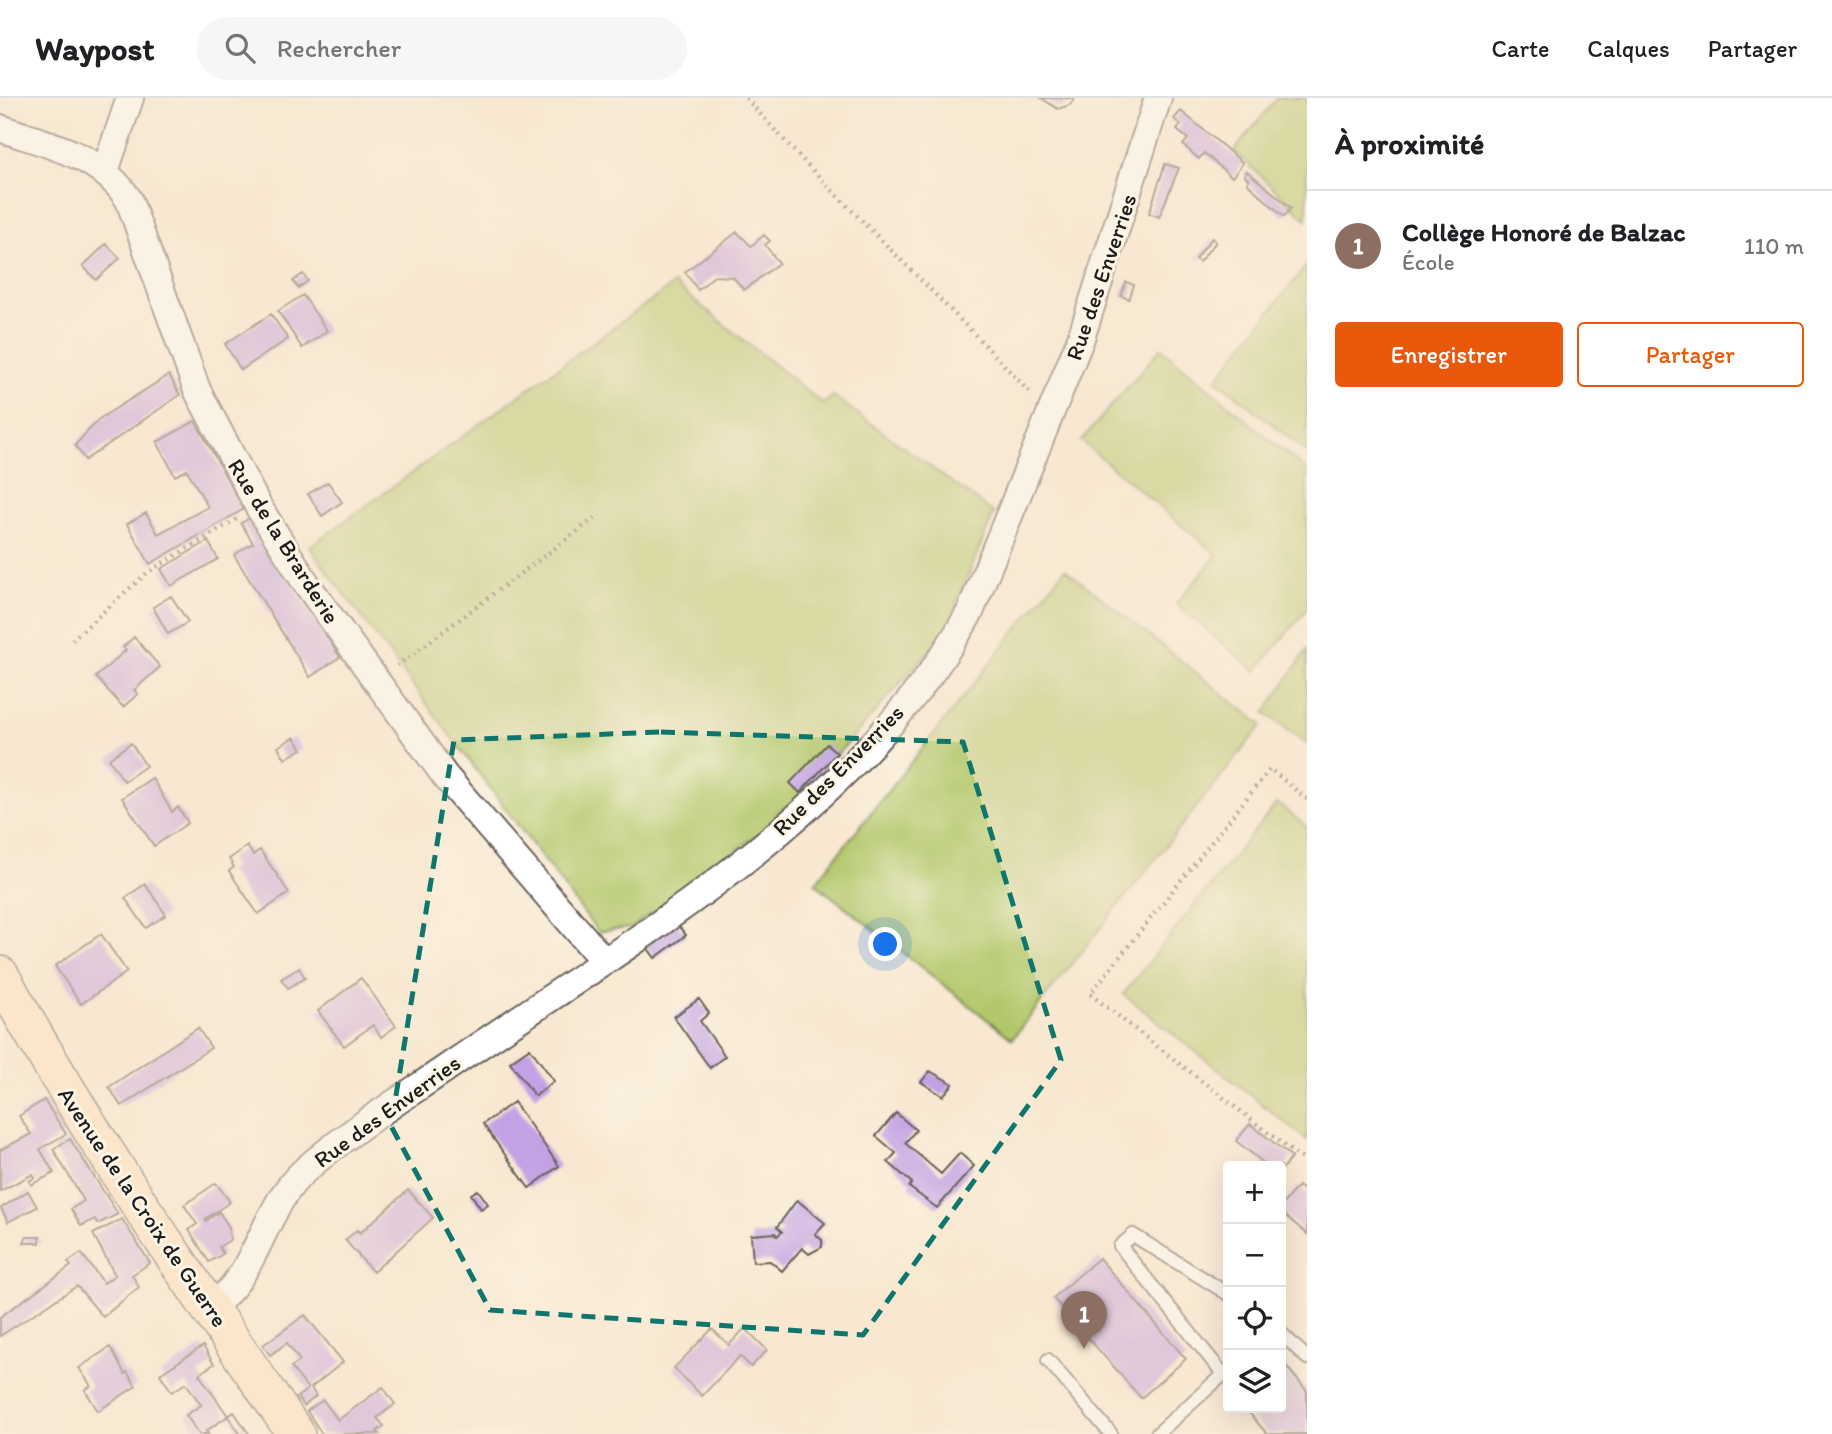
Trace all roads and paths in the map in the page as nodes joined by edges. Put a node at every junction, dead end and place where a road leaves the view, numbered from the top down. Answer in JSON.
{"nodes":[{"id":1,"x":130,"y":98,"type":"edge"},
{"id":2,"x":746,"y":98,"type":"edge"},
{"id":3,"x":1158,"y":98,"type":"edge"},
{"id":4,"x":0,"y":128,"type":"edge"},
{"id":5,"x":105,"y":171,"type":"junction"},
{"id":6,"x":1051,"y":415,"type":"junction"},
{"id":7,"x":258,"y":506,"type":"junction"},
{"id":8,"x":599,"y":515,"type":"dead end"},
{"id":9,"x":72,"y":640,"type":"dead end"},
{"id":10,"x":377,"y":681,"type":"junction"},
{"id":11,"x":1307,"y":799,"type":"edge"},
{"id":12,"x":603,"y":960,"type":"junction"},
{"id":13,"x":0,"y":975,"type":"edge"},
{"id":14,"x":1307,"y":1163,"type":"edge"},
{"id":15,"x":1223,"y":1291,"type":"edge"},
{"id":16,"x":209,"y":1308,"type":"junction"},
{"id":17,"x":1286,"y":1338,"type":"edge"},
{"id":18,"x":1307,"y":1358,"type":"edge"},
{"id":19,"x":1048,"y":1360,"type":"dead end"},
{"id":20,"x":1223,"y":1368,"type":"edge"},
{"id":21,"x":1223,"y":1375,"type":"edge"},
{"id":22,"x":296,"y":1434,"type":"edge"},
{"id":23,"x":1111,"y":1434,"type":"edge"},
{"id":24,"x":1157,"y":1434,"type":"edge"}],
"edges":[{"from":1,"to":5,"type":"street"},
{"from":2,"to":6,"type":"path"},
{"from":3,"to":6,"type":"street","name":"Rue des Enverries"},
{"from":4,"to":5,"type":"street","name":"Rue de la Brarderie"},
{"from":5,"to":7,"type":"street","name":"Rue de la Brarderie"},
{"from":6,"to":12,"type":"street","name":"Rue des Enverries"},
{"from":7,"to":9,"type":"path"},
{"from":7,"to":10,"type":"street","name":"Rue de la Brarderie"},
{"from":8,"to":10,"type":"path"},
{"from":10,"to":12,"type":"street","name":"Rue de la Brarderie"},
{"from":11,"to":14,"type":"path"},
{"from":12,"to":16,"type":"street","name":"Rue des Enverries"},
{"from":13,"to":16,"type":"street","name":"Avenue de la Croix de Guerre"},
{"from":15,"to":20,"type":"lane"},
{"from":16,"to":22,"type":"street","name":"Avenue de la Croix de Guerre"},
{"from":17,"to":18,"type":"lane"},
{"from":19,"to":23,"type":"lane"},
{"from":21,"to":24,"type":"lane"}]}
